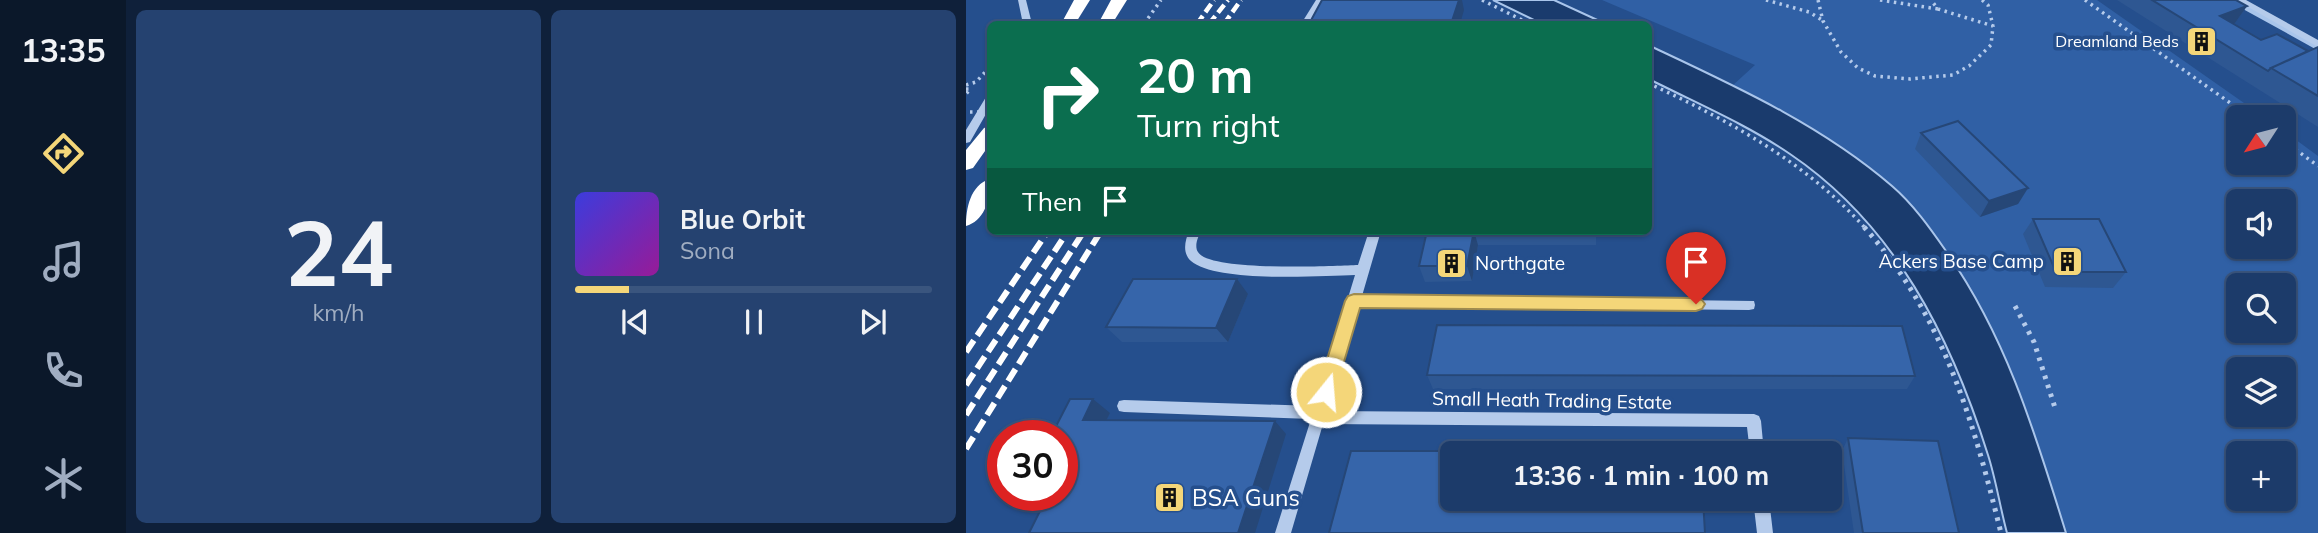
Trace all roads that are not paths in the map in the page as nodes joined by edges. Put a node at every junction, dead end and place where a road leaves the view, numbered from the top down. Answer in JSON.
{"nodes":[{"id":1,"x":1015,"y":0,"type":"edge"},
{"id":2,"x":1082,"y":0,"type":"edge"},
{"id":3,"x":1119,"y":0,"type":"edge"},
{"id":4,"x":1320,"y":0,"type":"edge"},
{"id":5,"x":2240,"y":0,"type":"edge"},
{"id":6,"x":1022,"y":5,"type":"edge"},
{"id":7,"x":1070,"y":21,"type":"edge"},
{"id":8,"x":1107,"y":21,"type":"edge"},
{"id":9,"x":1307,"y":21,"type":"edge"},
{"id":10,"x":2318,"y":44,"type":"edge"},
{"id":11,"x":987,"y":104,"type":"edge"},
{"id":12,"x":987,"y":136,"type":"edge"},
{"id":13,"x":966,"y":139,"type":"edge"},
{"id":14,"x":966,"y":163,"type":"edge"},
{"id":15,"x":987,"y":190,"type":"edge"},
{"id":16,"x":966,"y":219,"type":"edge"},
{"id":17,"x":1194,"y":235,"type":"edge"},
{"id":18,"x":1374,"y":235,"type":"edge"},
{"id":19,"x":1363,"y":270,"type":"junction"},
{"id":20,"x":1354,"y":301,"type":"junction"},
{"id":21,"x":1749,"y":305,"type":"dead end"},
{"id":22,"x":1124,"y":406,"type":"dead end"},
{"id":23,"x":1319,"y":415,"type":"junction"},
{"id":24,"x":1756,"y":441,"type":"edge"},
{"id":25,"x":1763,"y":511,"type":"edge"},
{"id":26,"x":1283,"y":533,"type":"edge"},
{"id":27,"x":1765,"y":533,"type":"edge"}],
"edges":[{"from":1,"to":6,"type":"street"},
{"from":2,"to":7,"type":"highway"},
{"from":3,"to":8,"type":"highway"},
{"from":4,"to":9,"type":"street"},
{"from":5,"to":10,"type":"street"},
{"from":11,"to":13,"type":"street"},
{"from":12,"to":14,"type":"highway"},
{"from":15,"to":16,"type":"highway"},
{"from":17,"to":19,"type":"street"},
{"from":18,"to":19,"type":"street"},
{"from":19,"to":20,"type":"street"},
{"from":20,"to":21,"type":"street"},
{"from":20,"to":23,"type":"street"},
{"from":22,"to":23,"type":"street"},
{"from":23,"to":24,"type":"street","name":"Small Heath Trading Estate"},
{"from":23,"to":26,"type":"street"},
{"from":25,"to":27,"type":"street"}]}
